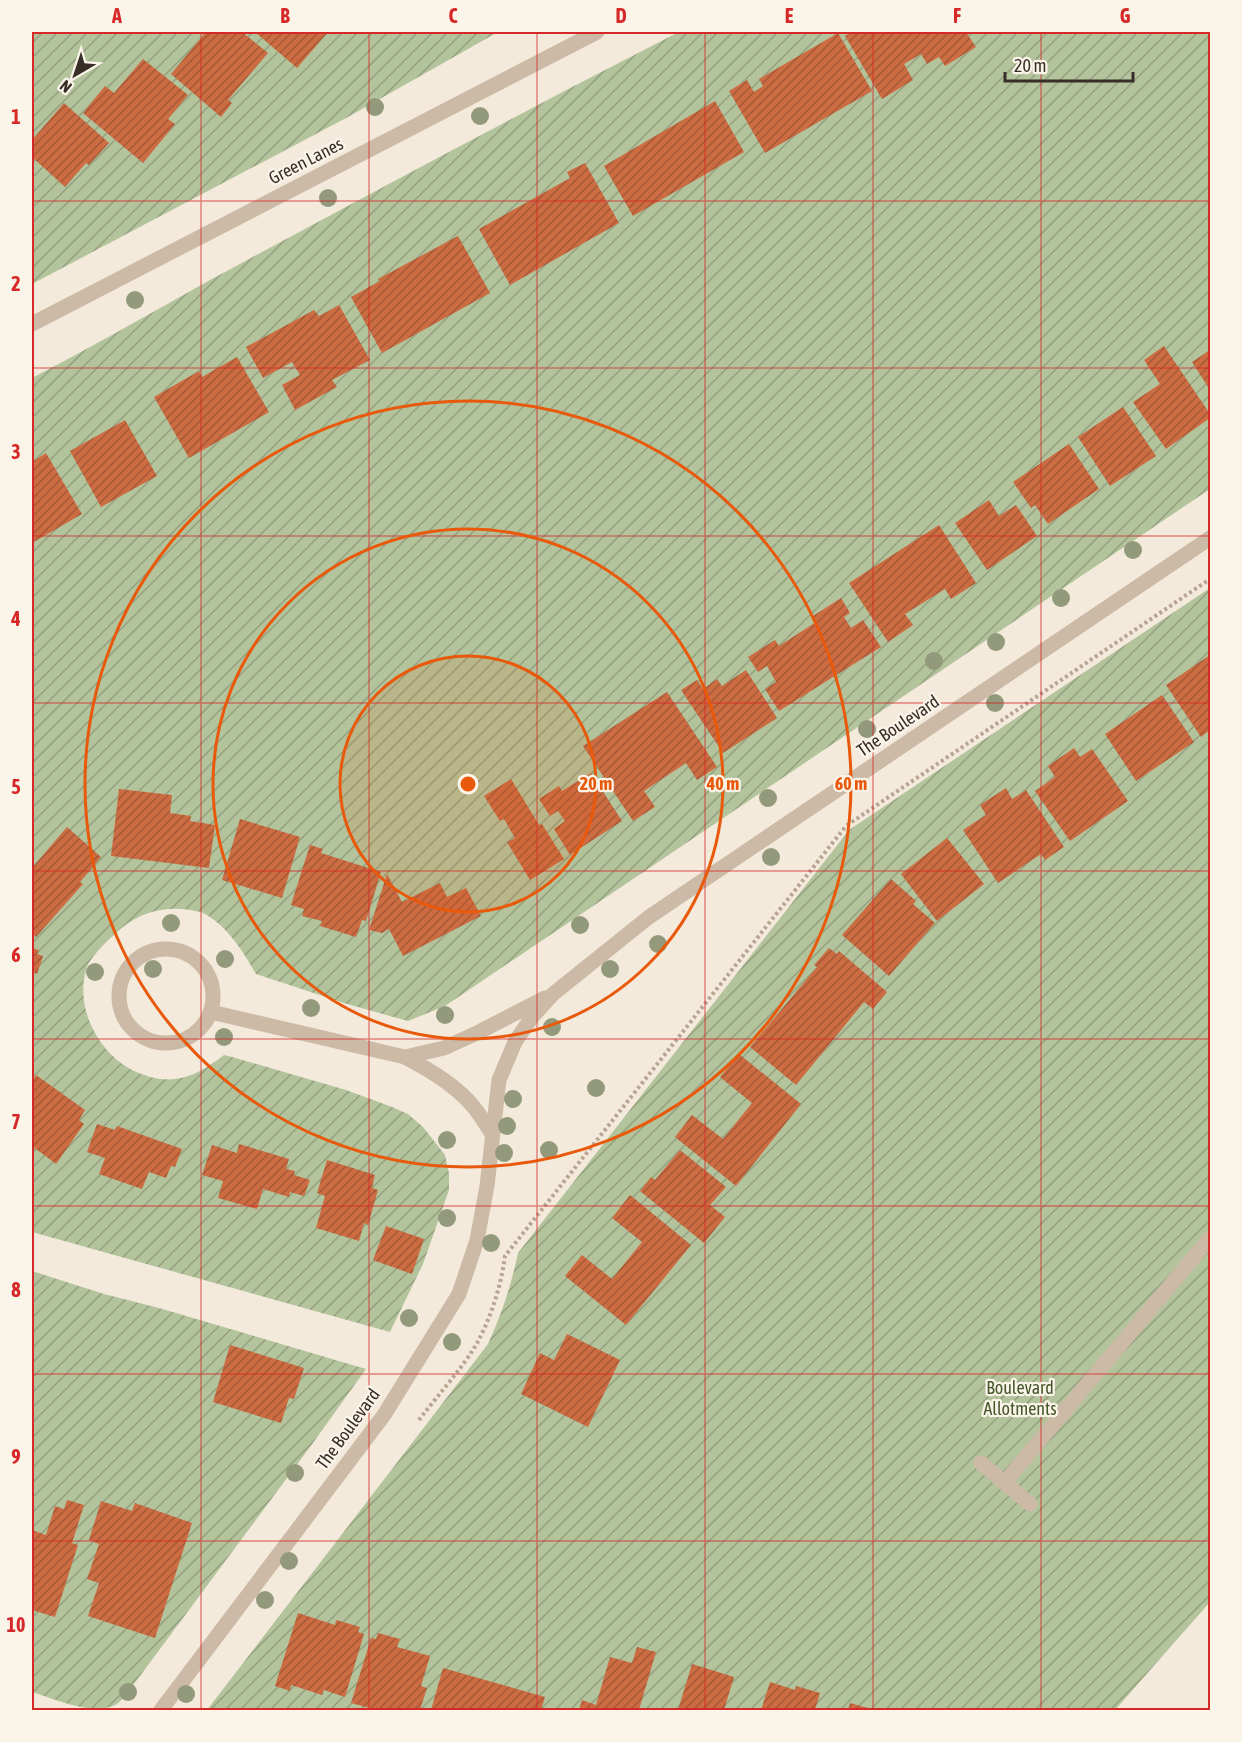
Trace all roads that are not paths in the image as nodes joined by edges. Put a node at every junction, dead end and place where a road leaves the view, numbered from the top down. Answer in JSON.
{"nodes":[{"id":1,"x":597,"y":32,"type":"edge"},
{"id":2,"x":32,"y":324,"type":"edge"},
{"id":3,"x":1210,"y":538,"type":"edge"},
{"id":4,"x":553,"y":994,"type":"junction"},
{"id":5,"x":211,"y":1012,"type":"junction"},
{"id":6,"x":405,"y":1057,"type":"junction"},
{"id":7,"x":492,"y":1134,"type":"junction"},
{"id":8,"x":1210,"y":1238,"type":"edge"},
{"id":9,"x":981,"y":1463,"type":"dead end"},
{"id":10,"x":1004,"y":1483,"type":"junction"},
{"id":11,"x":1030,"y":1504,"type":"dead end"},
{"id":12,"x":160,"y":1710,"type":"edge"}],
"edges":[{"from":1,"to":2,"type":"street","name":"Green Lanes"},
{"from":3,"to":4,"type":"street","name":"The Boulevard"},
{"from":4,"to":6,"type":"street","name":"The Boulevard"},
{"from":4,"to":7,"type":"street","name":"The Boulevard"},
{"from":5,"to":5,"type":"street"},
{"from":5,"to":6,"type":"street","name":"The Boulevard"},
{"from":6,"to":7,"type":"street","name":"The Boulevard"},
{"from":7,"to":12,"type":"street","name":"The Boulevard"},
{"from":8,"to":10,"type":"street"},
{"from":9,"to":10,"type":"street"},
{"from":10,"to":11,"type":"street"}]}
